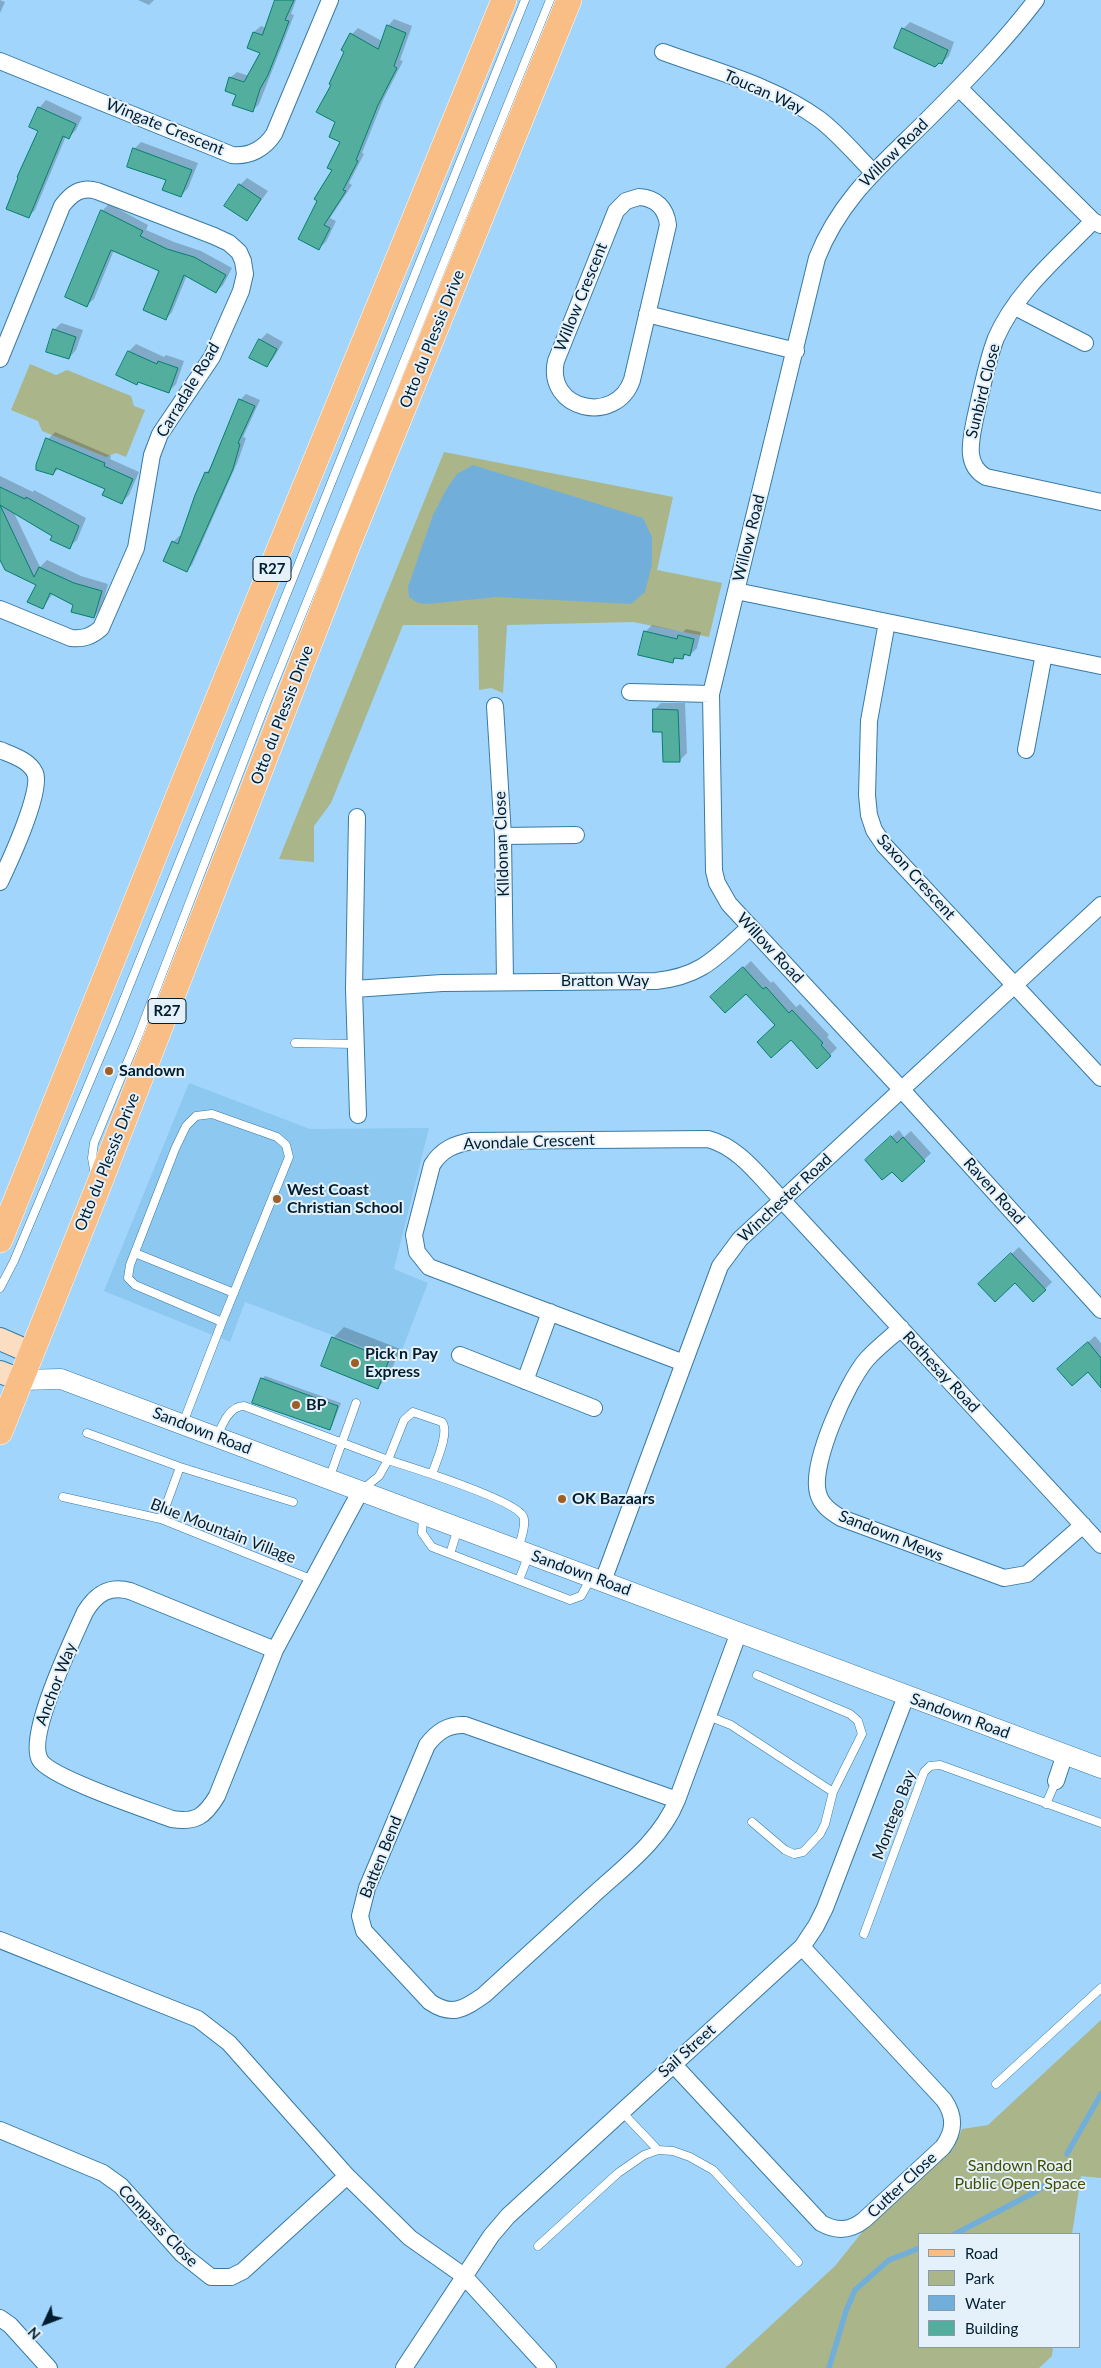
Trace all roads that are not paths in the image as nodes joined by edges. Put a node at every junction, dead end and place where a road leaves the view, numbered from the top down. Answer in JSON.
{"nodes":[{"id":1,"x":330,"y":0,"type":"edge"},
{"id":2,"x":504,"y":0,"type":"edge"},
{"id":3,"x":525,"y":0,"type":"edge"},
{"id":4,"x":550,"y":0,"type":"edge"},
{"id":5,"x":569,"y":0,"type":"edge"},
{"id":6,"x":1036,"y":0,"type":"edge"},
{"id":7,"x":662,"y":52,"type":"dead end"},
{"id":8,"x":0,"y":61,"type":"edge"},
{"id":9,"x":959,"y":88,"type":"junction"},
{"id":10,"x":874,"y":173,"type":"junction"},
{"id":11,"x":1097,"y":223,"type":"edge"},
{"id":12,"x":1015,"y":307,"type":"junction"},
{"id":13,"x":647,"y":314,"type":"junction"},
{"id":14,"x":1085,"y":343,"type":"dead end"},
{"id":15,"x":796,"y":352,"type":"junction"},
{"id":16,"x":0,"y":359,"type":"edge"},
{"id":17,"x":1101,"y":502,"type":"edge"},
{"id":18,"x":736,"y":591,"type":"junction"},
{"id":19,"x":0,"y":609,"type":"edge"},
{"id":20,"x":887,"y":622,"type":"junction"},
{"id":21,"x":1044,"y":654,"type":"junction"},
{"id":22,"x":1101,"y":666,"type":"edge"},
{"id":23,"x":630,"y":692,"type":"dead end"},
{"id":24,"x":711,"y":694,"type":"junction"},
{"id":25,"x":496,"y":706,"type":"dead end"},
{"id":26,"x":0,"y":750,"type":"edge"},
{"id":27,"x":1026,"y":750,"type":"dead end"},
{"id":28,"x":357,"y":817,"type":"dead end"},
{"id":29,"x":576,"y":835,"type":"dead end"},
{"id":30,"x":503,"y":836,"type":"junction"},
{"id":31,"x":0,"y":882,"type":"edge"},
{"id":32,"x":1101,"y":905,"type":"edge"},
{"id":33,"x":750,"y":926,"type":"junction"},
{"id":34,"x":505,"y":982,"type":"junction"},
{"id":35,"x":1014,"y":984,"type":"junction"},
{"id":36,"x":354,"y":989,"type":"junction"},
{"id":37,"x":295,"y":1043,"type":"dead end"},
{"id":38,"x":356,"y":1044,"type":"junction"},
{"id":39,"x":1101,"y":1078,"type":"edge"},
{"id":40,"x":902,"y":1090,"type":"junction"},
{"id":41,"x":358,"y":1115,"type":"dead end"},
{"id":42,"x":98,"y":1187,"type":"junction"},
{"id":43,"x":782,"y":1200,"type":"junction"},
{"id":44,"x":0,"y":1240,"type":"edge"},
{"id":45,"x":134,"y":1253,"type":"junction"},
{"id":46,"x":0,"y":1288,"type":"edge"},
{"id":47,"x":1093,"y":1292,"type":"edge"},
{"id":48,"x":234,"y":1293,"type":"junction"},
{"id":49,"x":1101,"y":1310,"type":"edge"},
{"id":50,"x":550,"y":1312,"type":"junction"},
{"id":51,"x":222,"y":1322,"type":"junction"},
{"id":52,"x":901,"y":1328,"type":"junction"},
{"id":53,"x":0,"y":1339,"type":"edge"},
{"id":54,"x":32,"y":1353,"type":"junction"},
{"id":55,"x":460,"y":1355,"type":"dead end"},
{"id":56,"x":684,"y":1363,"type":"junction"},
{"id":57,"x":10,"y":1376,"type":"edge"},
{"id":58,"x":62,"y":1379,"type":"junction"},
{"id":59,"x":525,"y":1381,"type":"junction"},
{"id":60,"x":356,"y":1402,"type":"dead end"},
{"id":61,"x":594,"y":1408,"type":"dead end"},
{"id":62,"x":183,"y":1424,"type":"junction"},
{"id":63,"x":0,"y":1432,"type":"edge"},
{"id":64,"x":87,"y":1433,"type":"dead end"},
{"id":65,"x":217,"y":1437,"type":"junction"},
{"id":66,"x":342,"y":1442,"type":"junction"},
{"id":67,"x":388,"y":1460,"type":"junction"},
{"id":68,"x":180,"y":1467,"type":"junction"},
{"id":69,"x":432,"y":1474,"type":"junction"},
{"id":70,"x":329,"y":1479,"type":"junction"},
{"id":71,"x":360,"y":1492,"type":"junction"},
{"id":72,"x":64,"y":1497,"type":"dead end"},
{"id":73,"x":293,"y":1502,"type":"dead end"},
{"id":74,"x":423,"y":1516,"type":"junction"},
{"id":75,"x":161,"y":1519,"type":"junction"},
{"id":76,"x":1082,"y":1525,"type":"junction"},
{"id":77,"x":458,"y":1527,"type":"junction"},
{"id":78,"x":1101,"y":1545,"type":"edge"},
{"id":79,"x":524,"y":1552,"type":"junction"},
{"id":80,"x":450,"y":1554,"type":"junction"},
{"id":81,"x":597,"y":1579,"type":"junction"},
{"id":82,"x":313,"y":1580,"type":"junction"},
{"id":83,"x":519,"y":1580,"type":"junction"},
{"id":84,"x":739,"y":1632,"type":"junction"},
{"id":85,"x":275,"y":1650,"type":"junction"},
{"id":86,"x":757,"y":1675,"type":"dead end"},
{"id":87,"x":906,"y":1696,"type":"junction"},
{"id":88,"x":708,"y":1716,"type":"junction"},
{"id":89,"x":1065,"y":1754,"type":"junction"},
{"id":90,"x":1101,"y":1768,"type":"edge"},
{"id":91,"x":1056,"y":1781,"type":"joint"},
{"id":92,"x":834,"y":1792,"type":"junction"},
{"id":93,"x":677,"y":1800,"type":"junction"},
{"id":94,"x":1046,"y":1804,"type":"junction"},
{"id":95,"x":752,"y":1822,"type":"dead end"},
{"id":96,"x":1101,"y":1823,"type":"edge"},
{"id":97,"x":864,"y":1934,"type":"dead end"},
{"id":98,"x":0,"y":1940,"type":"edge"},
{"id":99,"x":802,"y":1947,"type":"junction"},
{"id":100,"x":1101,"y":1988,"type":"edge"},
{"id":101,"x":673,"y":2064,"type":"junction"},
{"id":102,"x":996,"y":2084,"type":"dead end"},
{"id":103,"x":621,"y":2111,"type":"junction"},
{"id":104,"x":0,"y":2130,"type":"edge"},
{"id":105,"x":658,"y":2150,"type":"junction"},
{"id":106,"x":347,"y":2176,"type":"junction"},
{"id":107,"x":538,"y":2246,"type":"dead end"},
{"id":108,"x":798,"y":2262,"type":"dead end"},
{"id":109,"x":464,"y":2276,"type":"junction"},
{"id":110,"x":0,"y":2318,"type":"edge"},
{"id":111,"x":49,"y":2368,"type":"edge"},
{"id":112,"x":404,"y":2368,"type":"edge"},
{"id":113,"x":548,"y":2368,"type":"edge"}],
"edges":[{"from":1,"to":8,"type":"street","name":"Wingate Crescent"},
{"from":2,"to":44,"type":"main road","number":"R27"},
{"from":3,"to":46,"type":"lane"},
{"from":4,"to":42,"type":"lane"},
{"from":5,"to":42,"type":"main road","name":"Otto du Plessis Drive","number":"R27"},
{"from":6,"to":9,"type":"street","name":"Willow Road"},
{"from":7,"to":10,"type":"street","name":"Toucan Way"},
{"from":9,"to":10,"type":"street","name":"Willow Road"},
{"from":9,"to":11,"type":"street","name":"Sunbird Close"},
{"from":10,"to":15,"type":"street","name":"Willow Road"},
{"from":11,"to":12,"type":"street","name":"Sunbird Close"},
{"from":12,"to":14,"type":"street"},
{"from":12,"to":17,"type":"street","name":"Sunbird Close"},
{"from":13,"to":13,"type":"street","name":"Willow Crescent"},
{"from":13,"to":15,"type":"street"},
{"from":15,"to":18,"type":"street","name":"Willow Road"},
{"from":16,"to":19,"type":"street","name":"Carradale Road"},
{"from":18,"to":20,"type":"street"},
{"from":18,"to":24,"type":"street","name":"Willow Road"},
{"from":20,"to":21,"type":"street"},
{"from":20,"to":35,"type":"street","name":"Saxon Crescent"},
{"from":21,"to":22,"type":"street"},
{"from":21,"to":27,"type":"street"},
{"from":23,"to":24,"type":"street"},
{"from":24,"to":33,"type":"street","name":"Willow Road"},
{"from":25,"to":30,"type":"street","name":"KIldonan Close"},
{"from":26,"to":31,"type":"street"},
{"from":28,"to":36,"type":"street"},
{"from":29,"to":30,"type":"street"},
{"from":30,"to":34,"type":"street","name":"KIldonan Close"},
{"from":32,"to":35,"type":"street","name":"Winchester Road"},
{"from":33,"to":34,"type":"street","name":"Bratton Way"},
{"from":33,"to":40,"type":"street","name":"Willow Road"},
{"from":34,"to":36,"type":"street","name":"Bratton Way"},
{"from":35,"to":39,"type":"street","name":"Saxon Crescent"},
{"from":35,"to":40,"type":"street","name":"Winchester Road"},
{"from":36,"to":38,"type":"street"},
{"from":37,"to":38,"type":"lane"},
{"from":38,"to":41,"type":"street"},
{"from":40,"to":43,"type":"street","name":"Winchester Road"},
{"from":40,"to":47,"type":"street","name":"Raven Road"},
{"from":42,"to":54,"type":"main road","name":"Otto du Plessis Drive","number":"R27"},
{"from":43,"to":50,"type":"street","name":"Avondale Crescent"},
{"from":43,"to":52,"type":"street","name":"Rothesay Road"},
{"from":43,"to":56,"type":"street","name":"Winchester Road"},
{"from":45,"to":48,"type":"lane"},
{"from":45,"to":48,"type":"lane"},
{"from":45,"to":51,"type":"lane"},
{"from":47,"to":49,"type":"street","name":"Raven Road"},
{"from":48,"to":51,"type":"lane"},
{"from":50,"to":56,"type":"street","name":"Avondale Crescent"},
{"from":50,"to":59,"type":"street"},
{"from":51,"to":62,"type":"lane"},
{"from":52,"to":76,"type":"street","name":"Rothesay Road"},
{"from":52,"to":76,"type":"street","name":"Sandown Mews"},
{"from":53,"to":54,"type":"main road","name":"Sandown Road"},
{"from":54,"to":57,"type":"main road","name":"Otto du Plessis Drive","number":"R27"},
{"from":54,"to":58,"type":"street","name":"Sandown Road"},
{"from":55,"to":59,"type":"street"},
{"from":56,"to":81,"type":"street","name":"Winchester Road"},
{"from":57,"to":58,"type":"street","name":"Sandown Road"},
{"from":57,"to":63,"type":"main road","name":"Otto du Plessis Drive","number":"R27"},
{"from":58,"to":62,"type":"street","name":"Sandown Road"},
{"from":59,"to":61,"type":"street"},
{"from":60,"to":66,"type":"lane"},
{"from":62,"to":65,"type":"street","name":"Sandown Road"},
{"from":64,"to":68,"type":"lane"},
{"from":65,"to":66,"type":"lane"},
{"from":65,"to":70,"type":"street","name":"Sandown Road"},
{"from":66,"to":67,"type":"lane"},
{"from":66,"to":70,"type":"lane"},
{"from":67,"to":69,"type":"lane"},
{"from":67,"to":69,"type":"lane"},
{"from":67,"to":71,"type":"lane"},
{"from":68,"to":73,"type":"lane"},
{"from":68,"to":75,"type":"lane"},
{"from":69,"to":79,"type":"lane"},
{"from":70,"to":71,"type":"street","name":"Sandown Road"},
{"from":71,"to":74,"type":"street","name":"Sandown Road"},
{"from":71,"to":82,"type":"street","name":"Anchor Way"},
{"from":72,"to":75,"type":"lane","name":"Blue Mountain Village"},
{"from":74,"to":77,"type":"street","name":"Sandown Road"},
{"from":74,"to":80,"type":"lane"},
{"from":75,"to":82,"type":"lane","name":"Blue Mountain Village"},
{"from":76,"to":78,"type":"street","name":"Rothesay Road"},
{"from":77,"to":79,"type":"street","name":"Sandown Road"},
{"from":77,"to":80,"type":"lane"},
{"from":79,"to":81,"type":"street","name":"Sandown Road"},
{"from":79,"to":83,"type":"lane"},
{"from":80,"to":83,"type":"lane"},
{"from":81,"to":83,"type":"lane"},
{"from":81,"to":84,"type":"street","name":"Sandown Road"},
{"from":82,"to":85,"type":"street","name":"Anchor Way"},
{"from":84,"to":87,"type":"street","name":"Sandown Road"},
{"from":84,"to":88,"type":"street","name":"Batten Bend"},
{"from":85,"to":85,"type":"street","name":"Anchor Way"},
{"from":86,"to":92,"type":"lane"},
{"from":87,"to":89,"type":"street","name":"Sandown Road"},
{"from":87,"to":99,"type":"street","name":"Sail Street"},
{"from":88,"to":92,"type":"lane"},
{"from":88,"to":93,"type":"street","name":"Batten Bend"},
{"from":89,"to":90,"type":"street","name":"Sandown Road"},
{"from":89,"to":91,"type":"street"},
{"from":91,"to":94,"type":"lane"},
{"from":92,"to":95,"type":"lane"},
{"from":93,"to":93,"type":"street","name":"Batten Bend"},
{"from":94,"to":96,"type":"lane","name":"Montego Bay"},
{"from":94,"to":97,"type":"lane","name":"Montego Bay"},
{"from":98,"to":106,"type":"street"},
{"from":99,"to":101,"type":"street","name":"Sail Street"},
{"from":99,"to":101,"type":"street","name":"Cutter Close"},
{"from":100,"to":102,"type":"lane"},
{"from":101,"to":103,"type":"street","name":"Sail Street"},
{"from":103,"to":105,"type":"lane"},
{"from":103,"to":109,"type":"street","name":"Sail Street"},
{"from":104,"to":106,"type":"street","name":"Compass Close"},
{"from":105,"to":107,"type":"lane"},
{"from":105,"to":108,"type":"lane"},
{"from":106,"to":109,"type":"street"},
{"from":109,"to":112,"type":"street","name":"Sail Street"},
{"from":109,"to":113,"type":"street"},
{"from":110,"to":111,"type":"street"}]}
